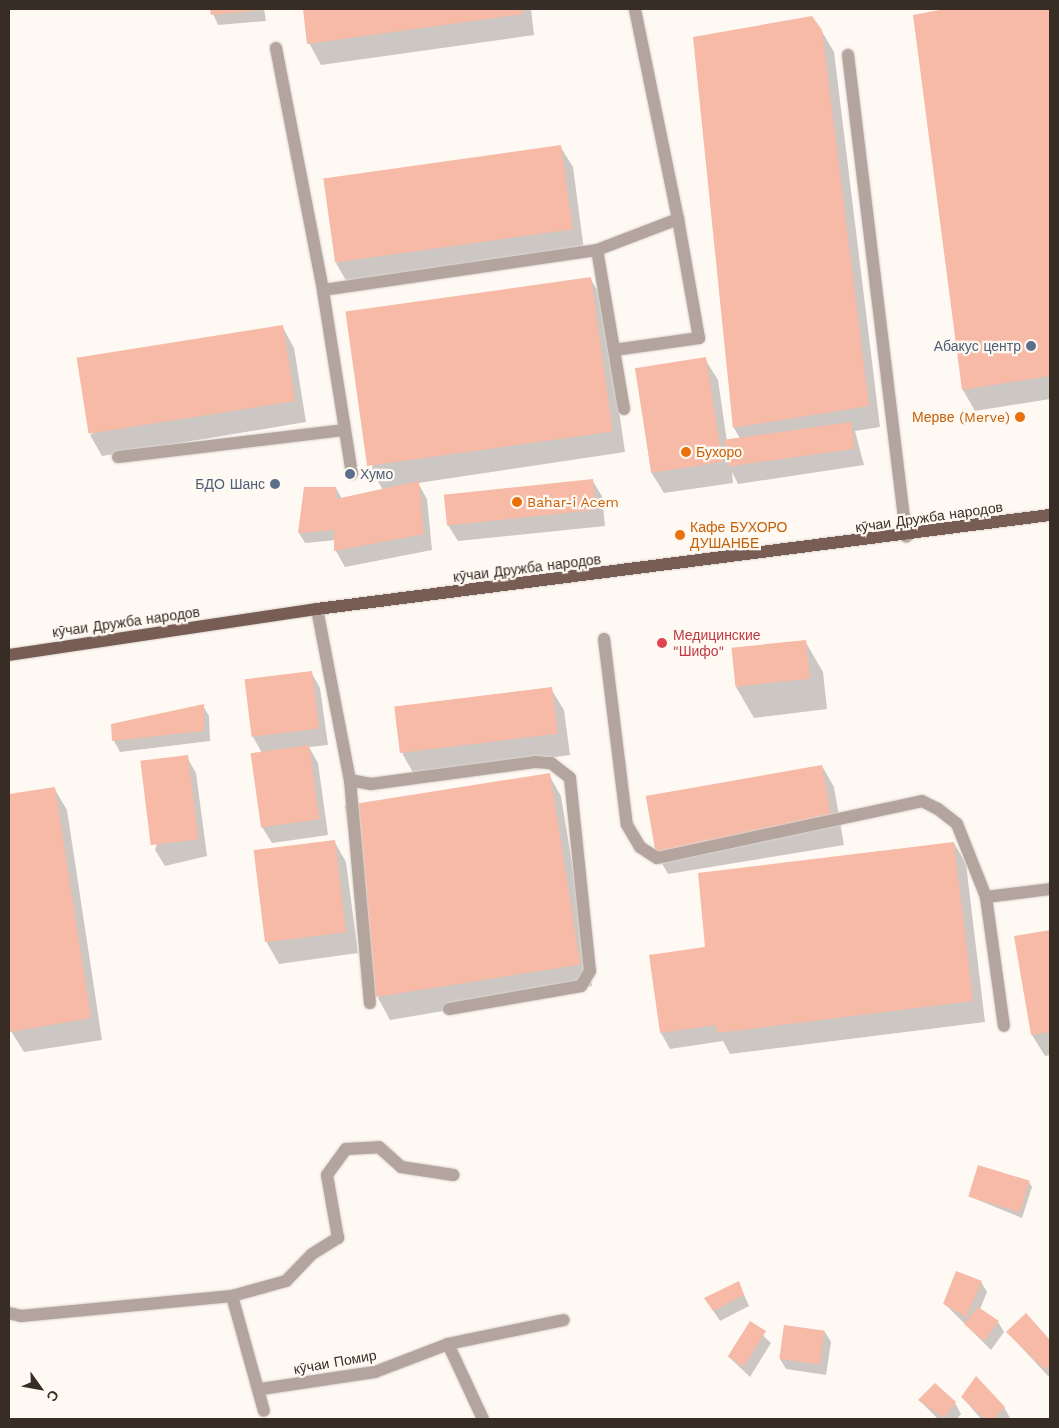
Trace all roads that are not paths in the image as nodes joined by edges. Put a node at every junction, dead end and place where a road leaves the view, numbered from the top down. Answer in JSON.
{"nodes":[{"id":1,"x":635,"y":9,"type":"edge"},
{"id":2,"x":276,"y":48,"type":"dead end"},
{"id":3,"x":848,"y":55,"type":"dead end"},
{"id":4,"x":678,"y":219,"type":"junction"},
{"id":5,"x":597,"y":250,"type":"junction"},
{"id":6,"x":323,"y":290,"type":"junction"},
{"id":7,"x":614,"y":350,"type":"junction"},
{"id":8,"x":624,"y":409,"type":"dead end"},
{"id":9,"x":343,"y":430,"type":"junction"},
{"id":10,"x":118,"y":457,"type":"dead end"},
{"id":11,"x":352,"y":474,"type":"dead end"},
{"id":12,"x":1050,"y":515,"type":"edge"},
{"id":13,"x":906,"y":537,"type":"junction"},
{"id":14,"x":317,"y":609,"type":"junction"},
{"id":15,"x":604,"y":639,"type":"dead end"},
{"id":16,"x":9,"y":655,"type":"edge"},
{"id":17,"x":350,"y":780,"type":"junction"},
{"id":18,"x":1050,"y":889,"type":"edge"},
{"id":19,"x":986,"y":897,"type":"junction"},
{"id":20,"x":370,"y":1003,"type":"dead end"},
{"id":21,"x":449,"y":1010,"type":"dead end"},
{"id":22,"x":1004,"y":1026,"type":"dead end"},
{"id":23,"x":452,"y":1175,"type":"dead end"},
{"id":24,"x":232,"y":1296,"type":"junction"},
{"id":25,"x":9,"y":1313,"type":"edge"},
{"id":26,"x":564,"y":1320,"type":"dead end"},
{"id":27,"x":448,"y":1344,"type":"junction"},
{"id":28,"x":261,"y":1389,"type":"junction"},
{"id":29,"x":264,"y":1411,"type":"dead end"},
{"id":30,"x":483,"y":1419,"type":"edge"}],
"edges":[{"from":1,"to":4,"type":"street"},
{"from":2,"to":6,"type":"street"},
{"from":3,"to":13,"type":"street"},
{"from":4,"to":5,"type":"street"},
{"from":4,"to":7,"type":"street"},
{"from":5,"to":6,"type":"street"},
{"from":5,"to":7,"type":"street"},
{"from":6,"to":9,"type":"street"},
{"from":7,"to":8,"type":"street"},
{"from":9,"to":10,"type":"street"},
{"from":9,"to":11,"type":"street"},
{"from":12,"to":13,"type":"main road","name":"кӯчаи Дружба народов"},
{"from":13,"to":14,"type":"main road","name":"кӯчаи Дружба народов"},
{"from":14,"to":16,"type":"main road","name":"кӯчаи Дружба народов"},
{"from":14,"to":17,"type":"street"},
{"from":15,"to":19,"type":"street"},
{"from":17,"to":20,"type":"street"},
{"from":17,"to":21,"type":"street"},
{"from":18,"to":19,"type":"street"},
{"from":19,"to":22,"type":"street"},
{"from":23,"to":24,"type":"street"},
{"from":24,"to":25,"type":"street"},
{"from":24,"to":28,"type":"street"},
{"from":26,"to":27,"type":"street","name":"кӯчаи Помир"},
{"from":27,"to":28,"type":"street","name":"кӯчаи Помир"},
{"from":27,"to":30,"type":"street"},
{"from":28,"to":29,"type":"street"}]}
